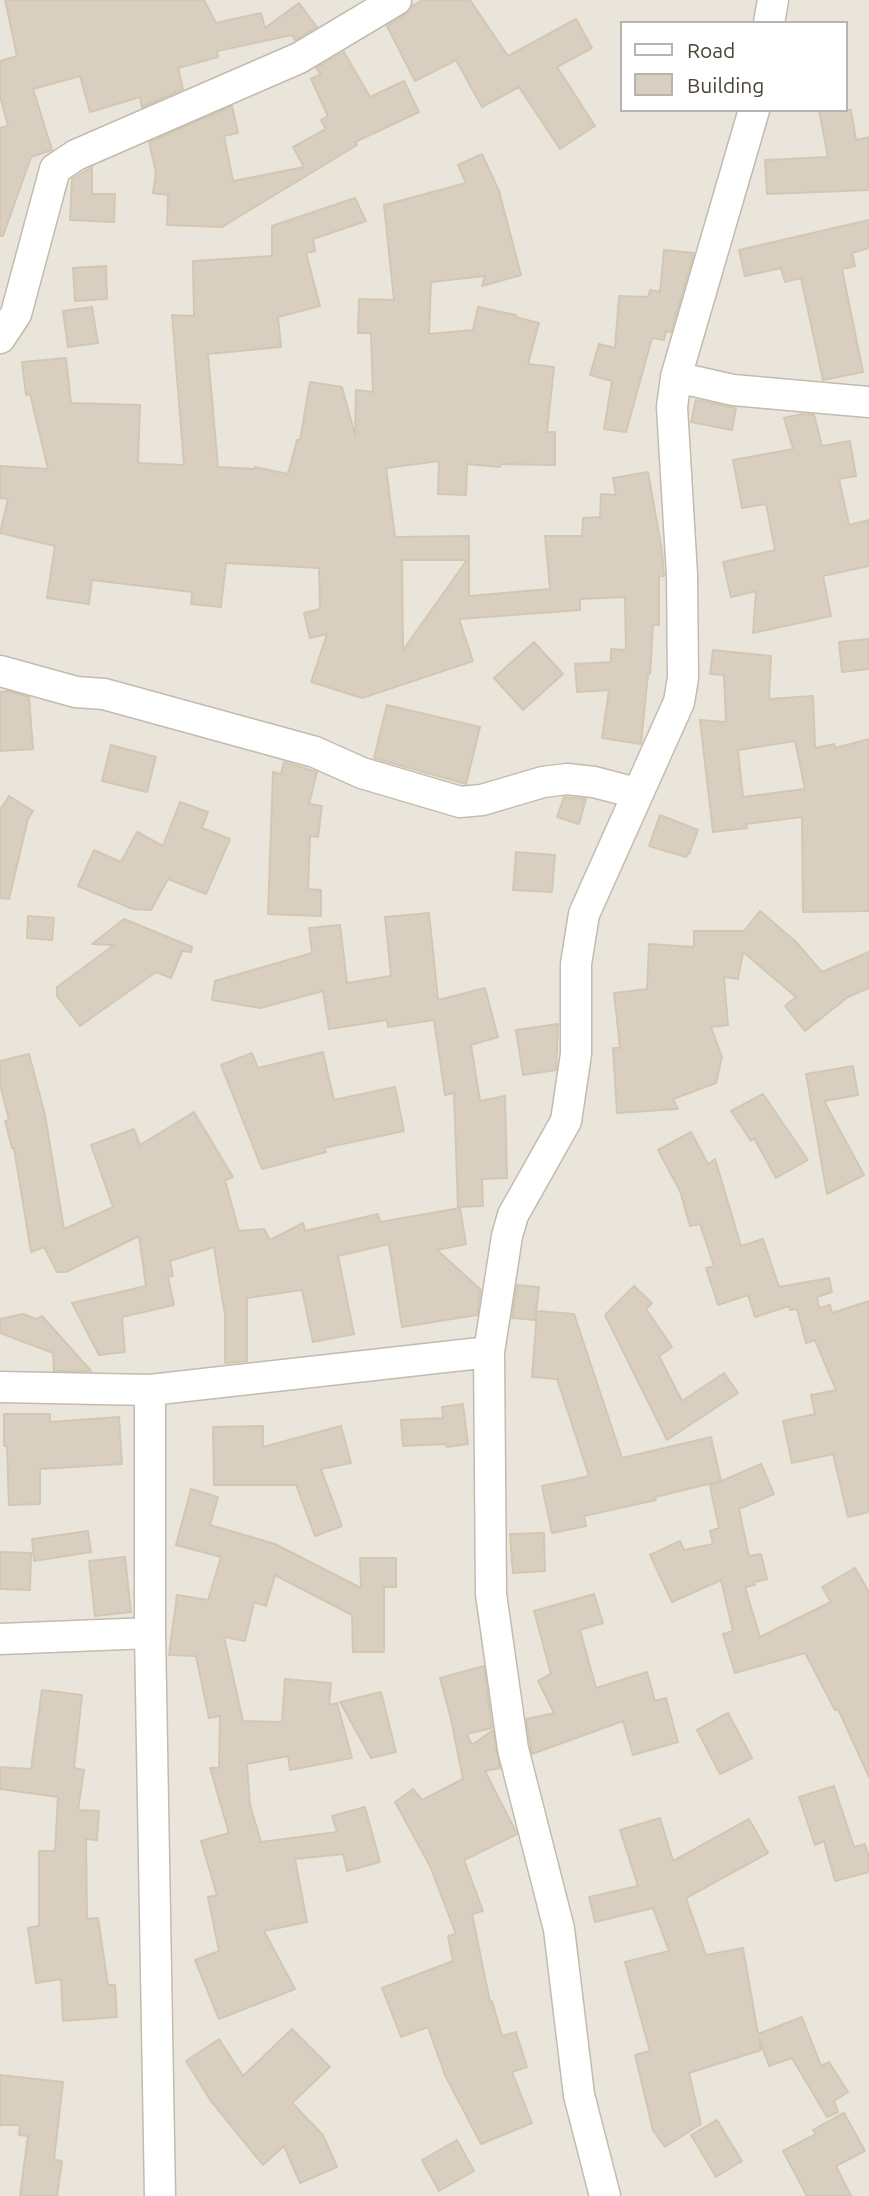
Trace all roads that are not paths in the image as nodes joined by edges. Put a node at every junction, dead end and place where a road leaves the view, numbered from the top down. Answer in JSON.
{"nodes":[{"id":1,"x":396,"y":0,"type":"edge"},
{"id":2,"x":773,"y":0,"type":"edge"},
{"id":3,"x":769,"y":21,"type":"edge"},
{"id":4,"x":753,"y":112,"type":"edge"},
{"id":5,"x":0,"y":338,"type":"edge"},
{"id":6,"x":676,"y":377,"type":"junction"},
{"id":7,"x":869,"y":402,"type":"edge"},
{"id":8,"x":0,"y":671,"type":"edge"},
{"id":9,"x":636,"y":793,"type":"junction"},
{"id":10,"x":489,"y":1352,"type":"junction"},
{"id":11,"x":0,"y":1387,"type":"edge"},
{"id":12,"x":150,"y":1390,"type":"junction"},
{"id":13,"x":150,"y":1633,"type":"junction"},
{"id":14,"x":0,"y":1639,"type":"edge"},
{"id":15,"x":160,"y":2196,"type":"edge"},
{"id":16,"x":605,"y":2196,"type":"edge"}],
"edges":[{"from":1,"to":5,"type":"street"},
{"from":2,"to":3,"type":"street"},
{"from":4,"to":6,"type":"street"},
{"from":6,"to":7,"type":"street"},
{"from":6,"to":9,"type":"street"},
{"from":8,"to":9,"type":"street"},
{"from":9,"to":10,"type":"street"},
{"from":10,"to":12,"type":"street"},
{"from":10,"to":16,"type":"street"},
{"from":11,"to":12,"type":"street"},
{"from":12,"to":13,"type":"street"},
{"from":13,"to":14,"type":"street"},
{"from":13,"to":15,"type":"street"}]}
